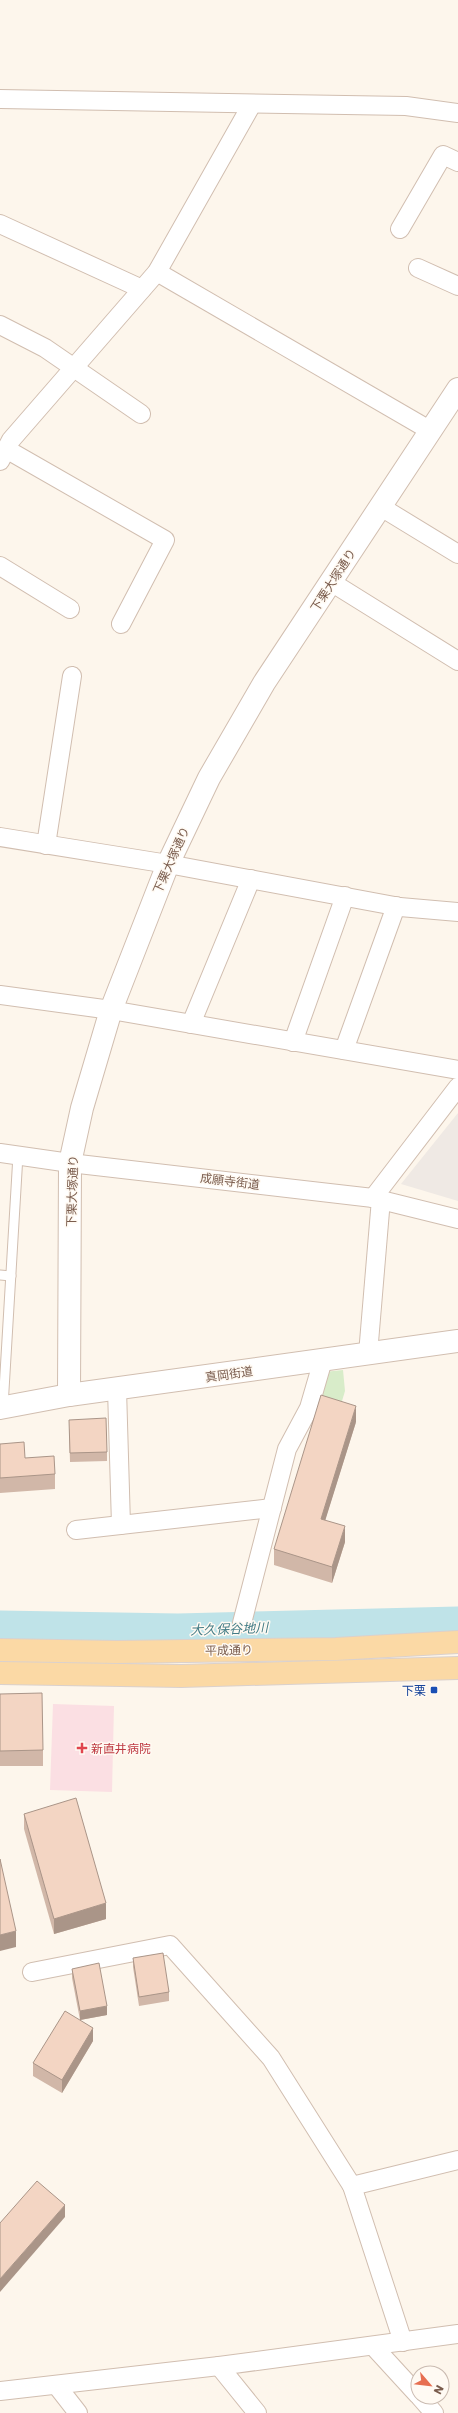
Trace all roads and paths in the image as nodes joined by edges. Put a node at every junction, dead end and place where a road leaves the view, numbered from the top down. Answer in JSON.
{"nodes":[{"id":1,"x":0,"y":99,"type":"edge"},
{"id":2,"x":252,"y":104,"type":"junction"},
{"id":3,"x":458,"y":113,"type":"edge"},
{"id":4,"x":458,"y":162,"type":"edge"},
{"id":5,"x":0,"y":224,"type":"edge"},
{"id":6,"x":400,"y":229,"type":"dead end"},
{"id":7,"x":418,"y":268,"type":"dead end"},
{"id":8,"x":157,"y":272,"type":"junction"},
{"id":9,"x":458,"y":286,"type":"edge"},
{"id":10,"x":142,"y":289,"type":"junction"},
{"id":11,"x":0,"y":325,"type":"edge"},
{"id":12,"x":73,"y":368,"type":"junction"},
{"id":13,"x":458,"y":389,"type":"edge"},
{"id":14,"x":141,"y":414,"type":"dead end"},
{"id":15,"x":431,"y":431,"type":"junction"},
{"id":16,"x":2,"y":457,"type":"edge"},
{"id":17,"x":381,"y":508,"type":"junction"},
{"id":18,"x":458,"y":554,"type":"edge"},
{"id":19,"x":0,"y":566,"type":"edge"},
{"id":20,"x":331,"y":582,"type":"junction"},
{"id":21,"x":70,"y":609,"type":"dead end"},
{"id":22,"x":121,"y":624,"type":"dead end"},
{"id":23,"x":458,"y":661,"type":"edge"},
{"id":24,"x":72,"y":676,"type":"dead end"},
{"id":25,"x":0,"y":837,"type":"edge"},
{"id":26,"x":46,"y":845,"type":"junction"},
{"id":27,"x":168,"y":864,"type":"junction"},
{"id":28,"x":251,"y":879,"type":"junction"},
{"id":29,"x":345,"y":896,"type":"junction"},
{"id":30,"x":396,"y":906,"type":"junction"},
{"id":31,"x":458,"y":912,"type":"edge"},
{"id":32,"x":0,"y":995,"type":"edge"},
{"id":33,"x":111,"y":1010,"type":"junction"},
{"id":34,"x":191,"y":1024,"type":"junction"},
{"id":35,"x":293,"y":1042,"type":"junction"},
{"id":36,"x":344,"y":1050,"type":"junction"},
{"id":37,"x":458,"y":1070,"type":"edge"},
{"id":38,"x":458,"y":1087,"type":"edge"},
{"id":39,"x":0,"y":1152,"type":"edge"},
{"id":40,"x":18,"y":1155,"type":"junction"},
{"id":41,"x":70,"y":1163,"type":"junction"},
{"id":42,"x":377,"y":1199,"type":"junction"},
{"id":43,"x":458,"y":1219,"type":"edge"},
{"id":44,"x":0,"y":1275,"type":"edge"},
{"id":45,"x":11,"y":1276,"type":"junction"},
{"id":46,"x":458,"y":1340,"type":"edge"},
{"id":47,"x":368,"y":1354,"type":"junction"},
{"id":48,"x":323,"y":1360,"type":"junction"},
{"id":49,"x":117,"y":1389,"type":"junction"},
{"id":50,"x":69,"y":1395,"type":"junction"},
{"id":51,"x":1,"y":1407,"type":"edge"},
{"id":52,"x":272,"y":1508,"type":"junction"},
{"id":53,"x":121,"y":1525,"type":"junction"},
{"id":54,"x":76,"y":1530,"type":"dead end"},
{"id":55,"x":242,"y":1623,"type":"dead end"},
{"id":56,"x":458,"y":1642,"type":"edge"},
{"id":57,"x":0,"y":1650,"type":"edge"},
{"id":58,"x":458,"y":1668,"type":"edge"},
{"id":59,"x":0,"y":1673,"type":"edge"},
{"id":60,"x":32,"y":1972,"type":"dead end"},
{"id":61,"x":458,"y":2160,"type":"edge"},
{"id":62,"x":352,"y":2186,"type":"junction"},
{"id":63,"x":458,"y":2334,"type":"edge"},
{"id":64,"x":403,"y":2342,"type":"junction"},
{"id":65,"x":374,"y":2347,"type":"junction"},
{"id":66,"x":219,"y":2366,"type":"junction"},
{"id":67,"x":57,"y":2386,"type":"junction"},
{"id":68,"x":410,"y":2386,"type":"edge"},
{"id":69,"x":0,"y":2391,"type":"edge"},
{"id":70,"x":427,"y":2405,"type":"edge"},
{"id":71,"x":78,"y":2413,"type":"edge"},
{"id":72,"x":257,"y":2413,"type":"edge"},
{"id":73,"x":434,"y":2413,"type":"edge"}],
"edges":[{"from":1,"to":2,"type":"street"},
{"from":2,"to":3,"type":"street"},
{"from":2,"to":8,"type":"street"},
{"from":4,"to":6,"type":"street"},
{"from":5,"to":10,"type":"street"},
{"from":7,"to":9,"type":"street"},
{"from":8,"to":10,"type":"street"},
{"from":8,"to":15,"type":"street"},
{"from":10,"to":12,"type":"street"},
{"from":11,"to":12,"type":"street"},
{"from":12,"to":14,"type":"street"},
{"from":12,"to":16,"type":"street"},
{"from":13,"to":15,"type":"street","name":"下栗大塚通り"},
{"from":15,"to":17,"type":"street","name":"下栗大塚通り"},
{"from":16,"to":22,"type":"street"},
{"from":17,"to":18,"type":"street"},
{"from":17,"to":20,"type":"street","name":"下栗大塚通り"},
{"from":19,"to":21,"type":"street"},
{"from":20,"to":23,"type":"street"},
{"from":20,"to":27,"type":"street","name":"下栗大塚通り"},
{"from":24,"to":26,"type":"street"},
{"from":25,"to":26,"type":"street"},
{"from":26,"to":27,"type":"street"},
{"from":27,"to":28,"type":"street"},
{"from":27,"to":33,"type":"street","name":"下栗大塚通り"},
{"from":28,"to":29,"type":"street"},
{"from":28,"to":34,"type":"street"},
{"from":29,"to":30,"type":"street"},
{"from":29,"to":35,"type":"street"},
{"from":30,"to":31,"type":"street"},
{"from":30,"to":36,"type":"street"},
{"from":32,"to":33,"type":"street"},
{"from":33,"to":34,"type":"street"},
{"from":33,"to":41,"type":"street","name":"下栗大塚通り"},
{"from":34,"to":35,"type":"street"},
{"from":35,"to":36,"type":"street"},
{"from":36,"to":37,"type":"street"},
{"from":38,"to":42,"type":"street"},
{"from":39,"to":40,"type":"street","name":"成願寺街道"},
{"from":40,"to":41,"type":"street","name":"成願寺街道"},
{"from":40,"to":45,"type":"lane"},
{"from":41,"to":42,"type":"street","name":"成願寺街道"},
{"from":41,"to":50,"type":"street","name":"下栗大塚通り"},
{"from":42,"to":43,"type":"street","name":"成願寺街道"},
{"from":42,"to":47,"type":"street"},
{"from":44,"to":45,"type":"lane"},
{"from":45,"to":51,"type":"lane"},
{"from":46,"to":47,"type":"street","name":"真岡街道"},
{"from":47,"to":48,"type":"street","name":"真岡街道"},
{"from":48,"to":49,"type":"street","name":"真岡街道"},
{"from":48,"to":52,"type":"street"},
{"from":49,"to":50,"type":"street","name":"真岡街道"},
{"from":49,"to":53,"type":"street"},
{"from":50,"to":51,"type":"street","name":"真岡街道"},
{"from":52,"to":53,"type":"street"},
{"from":52,"to":55,"type":"street"},
{"from":53,"to":54,"type":"street"},
{"from":56,"to":57,"type":"main road","name":"平成通り"},
{"from":58,"to":59,"type":"main road","name":"平成通り"},
{"from":60,"to":62,"type":"street"},
{"from":61,"to":62,"type":"street"},
{"from":62,"to":64,"type":"street"},
{"from":63,"to":64,"type":"street"},
{"from":64,"to":65,"type":"street"},
{"from":65,"to":66,"type":"street"},
{"from":65,"to":68,"type":"street"},
{"from":66,"to":67,"type":"street"},
{"from":66,"to":72,"type":"street"},
{"from":67,"to":69,"type":"street"},
{"from":67,"to":71,"type":"street"},
{"from":70,"to":73,"type":"street"}]}
